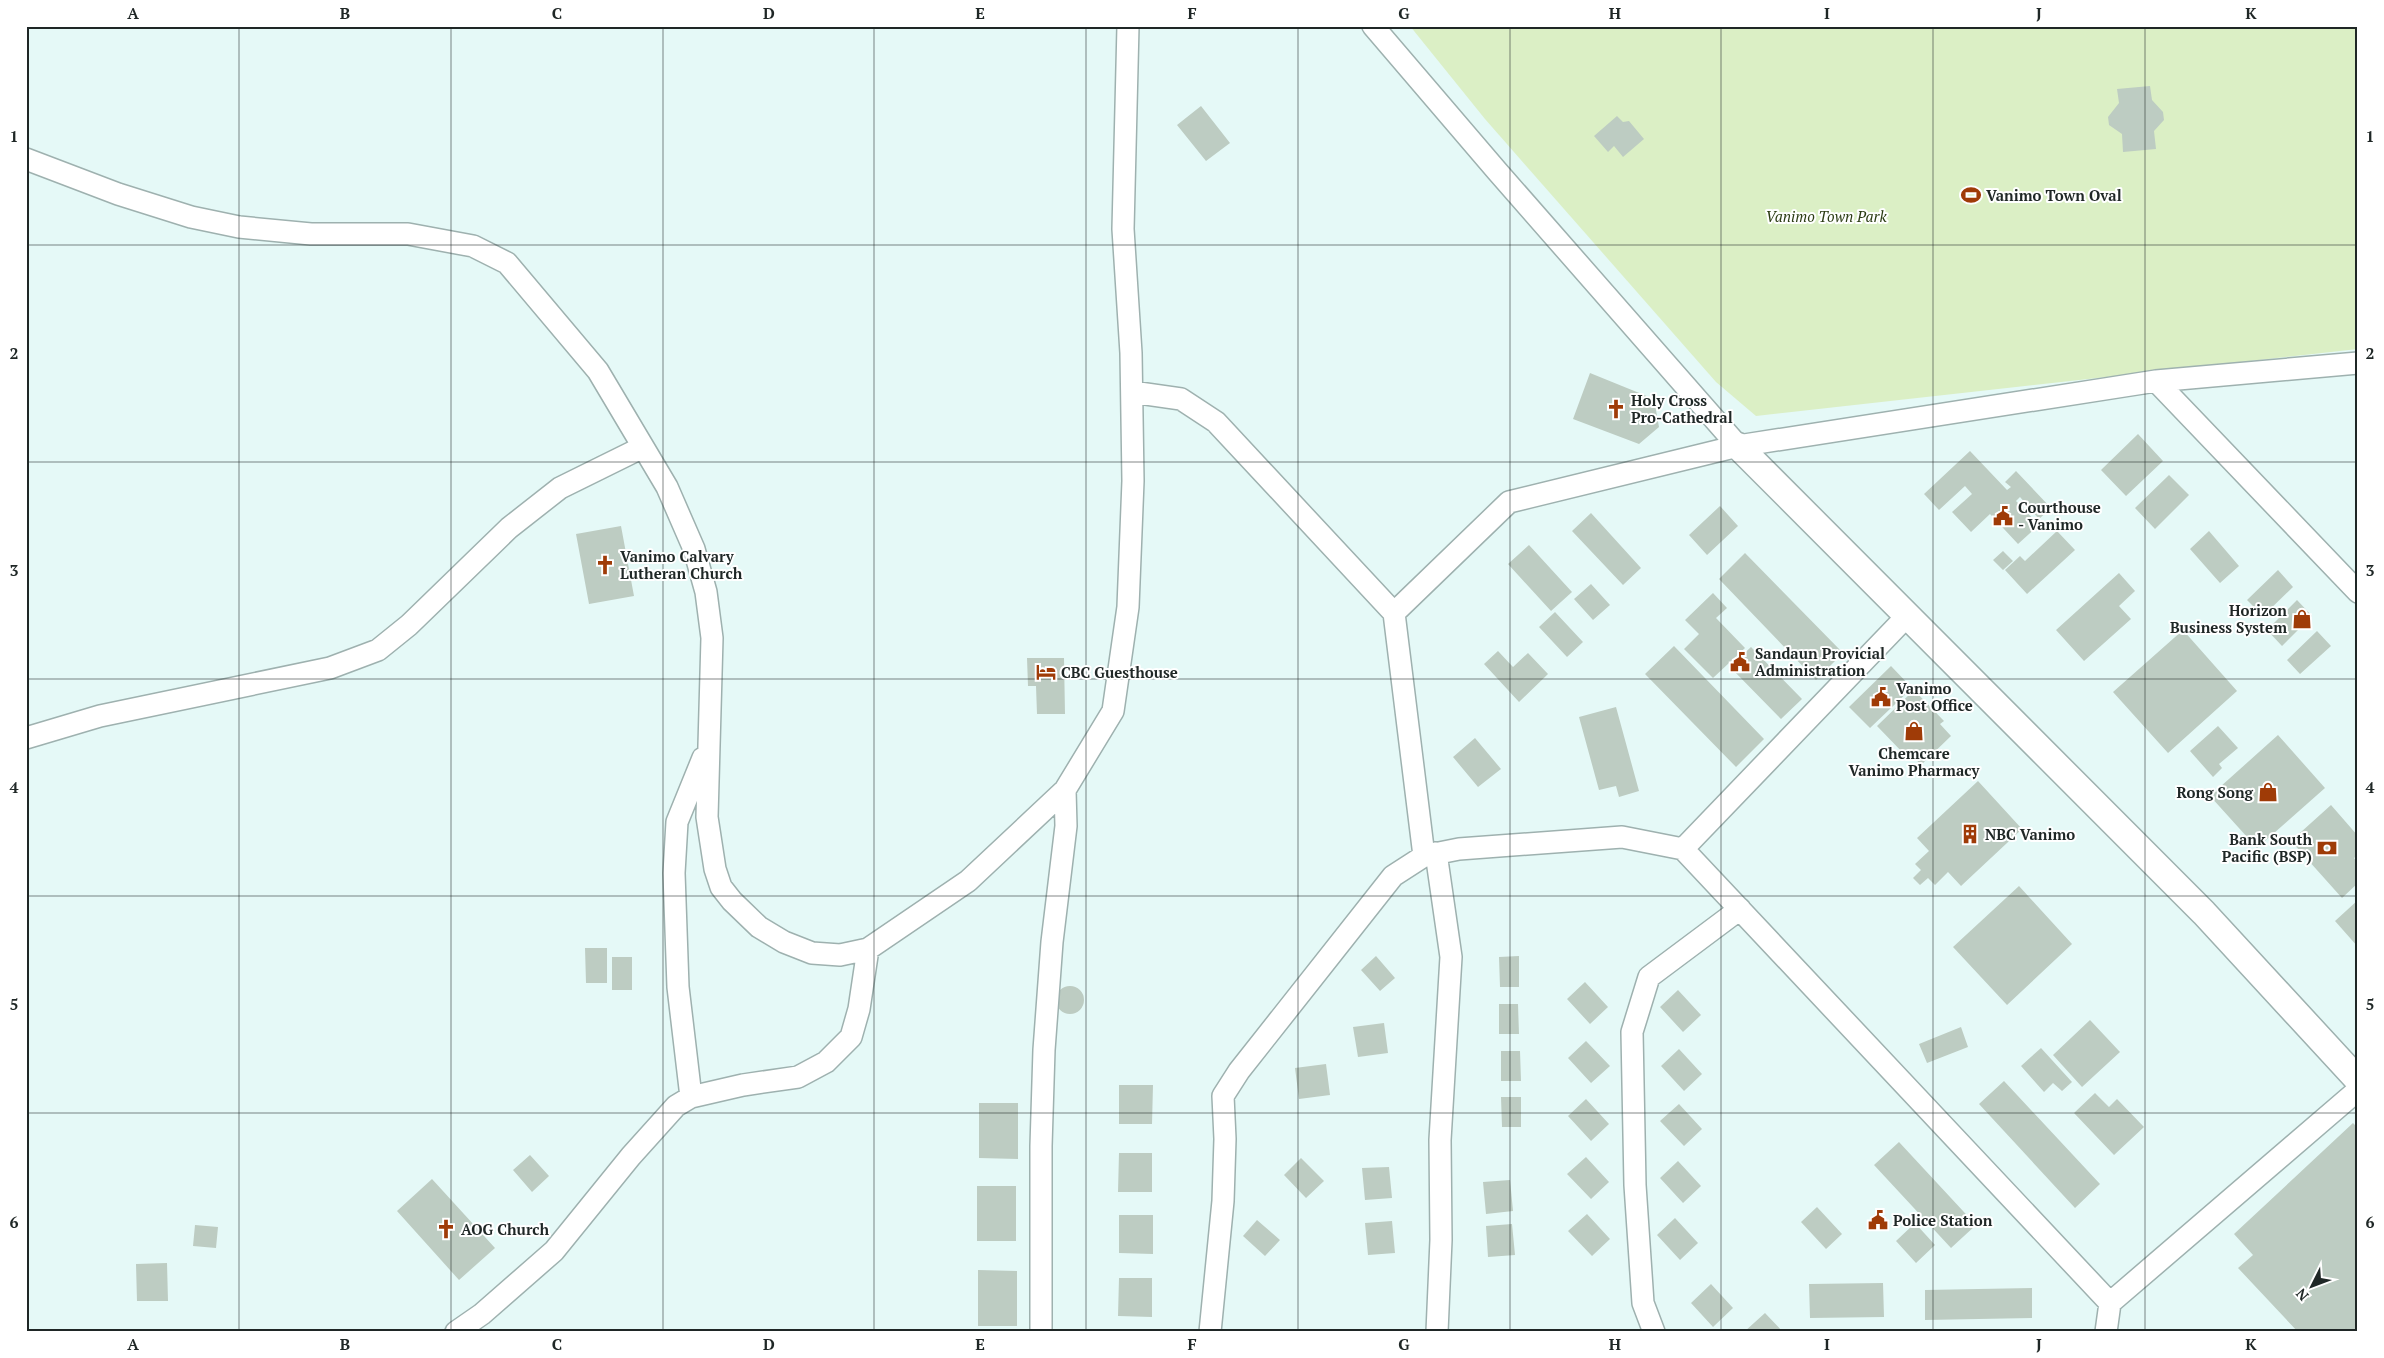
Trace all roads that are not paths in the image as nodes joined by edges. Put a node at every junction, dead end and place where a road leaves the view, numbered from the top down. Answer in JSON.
{"nodes":[{"id":1,"x":1128,"y":26,"type":"edge"},
{"id":2,"x":1373,"y":26,"type":"edge"},
{"id":3,"x":26,"y":159,"type":"edge"},
{"id":4,"x":2358,"y":363,"type":"edge"},
{"id":5,"x":2156,"y":381,"type":"junction"},
{"id":6,"x":1132,"y":392,"type":"junction"},
{"id":7,"x":1738,"y":446,"type":"junction"},
{"id":8,"x":643,"y":447,"type":"junction"},
{"id":9,"x":2358,"y":592,"type":"edge"},
{"id":10,"x":1394,"y":613,"type":"junction"},
{"id":11,"x":1907,"y":616,"type":"junction"},
{"id":12,"x":26,"y":738,"type":"edge"},
{"id":13,"x":708,"y":746,"type":"junction"},
{"id":14,"x":1065,"y":790,"type":"junction"},
{"id":15,"x":1683,"y":849,"type":"junction"},
{"id":16,"x":1430,"y":854,"type":"junction"},
{"id":17,"x":1740,"y":909,"type":"junction"},
{"id":18,"x":868,"y":949,"type":"junction"},
{"id":19,"x":2358,"y":1080,"type":"edge"},
{"id":20,"x":2358,"y":1090,"type":"edge"},
{"id":21,"x":691,"y":1097,"type":"junction"},
{"id":22,"x":2110,"y":1303,"type":"junction"},
{"id":23,"x":456,"y":1332,"type":"edge"},
{"id":24,"x":1041,"y":1332,"type":"edge"},
{"id":25,"x":1210,"y":1332,"type":"edge"},
{"id":26,"x":1437,"y":1332,"type":"edge"},
{"id":27,"x":1654,"y":1332,"type":"edge"},
{"id":28,"x":2106,"y":1332,"type":"edge"}],
"edges":[{"from":1,"to":6,"type":"street"},
{"from":2,"to":7,"type":"street"},
{"from":3,"to":8,"type":"street"},
{"from":4,"to":5,"type":"street"},
{"from":5,"to":7,"type":"street"},
{"from":5,"to":9,"type":"street"},
{"from":6,"to":10,"type":"street"},
{"from":6,"to":14,"type":"street"},
{"from":7,"to":10,"type":"street"},
{"from":7,"to":11,"type":"street"},
{"from":8,"to":12,"type":"street"},
{"from":8,"to":13,"type":"street"},
{"from":10,"to":16,"type":"street"},
{"from":11,"to":15,"type":"street"},
{"from":11,"to":19,"type":"street"},
{"from":13,"to":18,"type":"street"},
{"from":13,"to":21,"type":"street"},
{"from":14,"to":18,"type":"street"},
{"from":14,"to":24,"type":"street"},
{"from":15,"to":16,"type":"street"},
{"from":15,"to":17,"type":"street"},
{"from":16,"to":25,"type":"street"},
{"from":16,"to":26,"type":"street"},
{"from":17,"to":22,"type":"street"},
{"from":17,"to":27,"type":"street"},
{"from":18,"to":21,"type":"street"},
{"from":20,"to":22,"type":"street"},
{"from":21,"to":23,"type":"street"},
{"from":22,"to":28,"type":"street"}]}
